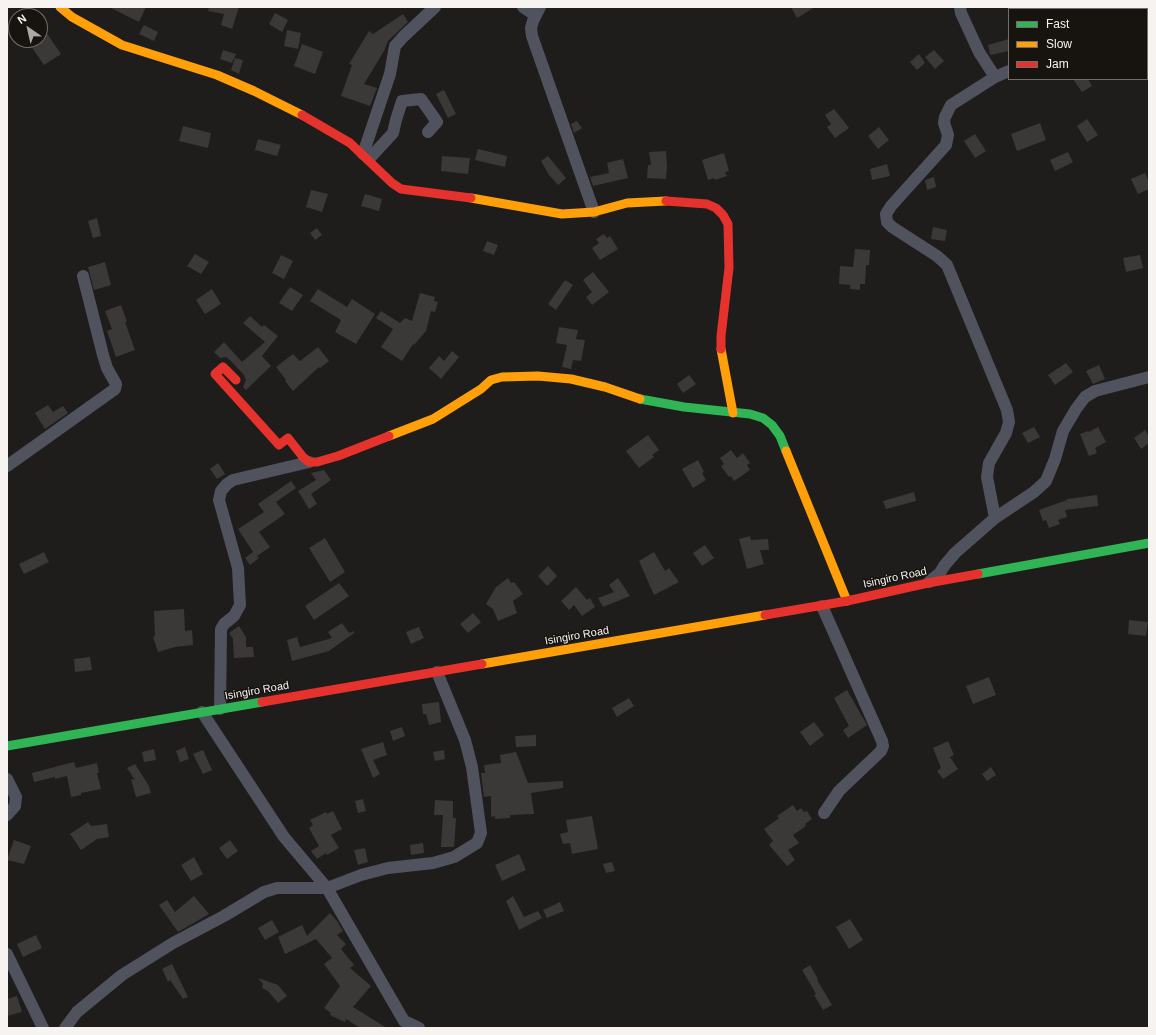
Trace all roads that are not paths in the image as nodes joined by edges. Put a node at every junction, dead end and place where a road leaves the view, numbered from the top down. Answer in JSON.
{"nodes":[{"id":1,"x":60,"y":7,"type":"edge"},
{"id":2,"x":435,"y":7,"type":"edge"},
{"id":3,"x":524,"y":7,"type":"edge"},
{"id":4,"x":960,"y":7,"type":"edge"},
{"id":5,"x":538,"y":11,"type":"edge"},
{"id":6,"x":1008,"y":71,"type":"edge"},
{"id":7,"x":995,"y":77,"type":"junction"},
{"id":8,"x":428,"y":132,"type":"dead end"},
{"id":9,"x":366,"y":156,"type":"junction"},
{"id":10,"x":594,"y":212,"type":"junction"},
{"id":11,"x":83,"y":276,"type":"dead end"},
{"id":12,"x":1149,"y":377,"type":"edge"},
{"id":13,"x":236,"y":380,"type":"dead end"},
{"id":14,"x":733,"y":413,"type":"junction"},
{"id":15,"x":309,"y":462,"type":"junction"},
{"id":16,"x":7,"y":466,"type":"edge"},
{"id":17,"x":995,"y":518,"type":"junction"},
{"id":18,"x":1149,"y":543,"type":"edge"},
{"id":19,"x":928,"y":583,"type":"junction"},
{"id":20,"x":847,"y":601,"type":"junction"},
{"id":21,"x":822,"y":606,"type":"junction"},
{"id":22,"x":437,"y":672,"type":"junction"},
{"id":23,"x":220,"y":709,"type":"junction"},
{"id":24,"x":202,"y":712,"type":"junction"},
{"id":25,"x":7,"y":746,"type":"edge"},
{"id":26,"x":7,"y":779,"type":"edge"},
{"id":27,"x":824,"y":812,"type":"dead end"},
{"id":28,"x":7,"y":815,"type":"edge"},
{"id":29,"x":327,"y":888,"type":"junction"},
{"id":30,"x":7,"y":954,"type":"edge"},
{"id":31,"x":402,"y":1024,"type":"edge"},
{"id":32,"x":43,"y":1028,"type":"edge"},
{"id":33,"x":65,"y":1028,"type":"edge"},
{"id":34,"x":419,"y":1028,"type":"edge"}],
"edges":[{"from":1,"to":9,"type":"street"},
{"from":2,"to":9,"type":"street"},
{"from":3,"to":5,"type":"street"},
{"from":4,"to":7,"type":"street"},
{"from":5,"to":10,"type":"street"},
{"from":6,"to":7,"type":"street"},
{"from":7,"to":17,"type":"street"},
{"from":8,"to":9,"type":"street"},
{"from":9,"to":10,"type":"street"},
{"from":10,"to":14,"type":"street"},
{"from":11,"to":16,"type":"street"},
{"from":12,"to":17,"type":"street"},
{"from":13,"to":15,"type":"street"},
{"from":14,"to":15,"type":"street"},
{"from":14,"to":20,"type":"street"},
{"from":15,"to":23,"type":"street"},
{"from":17,"to":19,"type":"street"},
{"from":18,"to":19,"type":"street","name":"Isingiro Road"},
{"from":19,"to":20,"type":"street","name":"Isingiro Road"},
{"from":20,"to":21,"type":"street","name":"Isingiro Road"},
{"from":21,"to":22,"type":"street","name":"Isingiro Road"},
{"from":21,"to":27,"type":"street"},
{"from":22,"to":23,"type":"street","name":"Isingiro Road"},
{"from":22,"to":29,"type":"street"},
{"from":23,"to":24,"type":"street","name":"Isingiro Road"},
{"from":24,"to":25,"type":"street","name":"Isingiro Road"},
{"from":24,"to":29,"type":"street"},
{"from":26,"to":28,"type":"street"},
{"from":29,"to":31,"type":"street"},
{"from":29,"to":33,"type":"street"},
{"from":30,"to":32,"type":"street"},
{"from":31,"to":34,"type":"street"}]}
